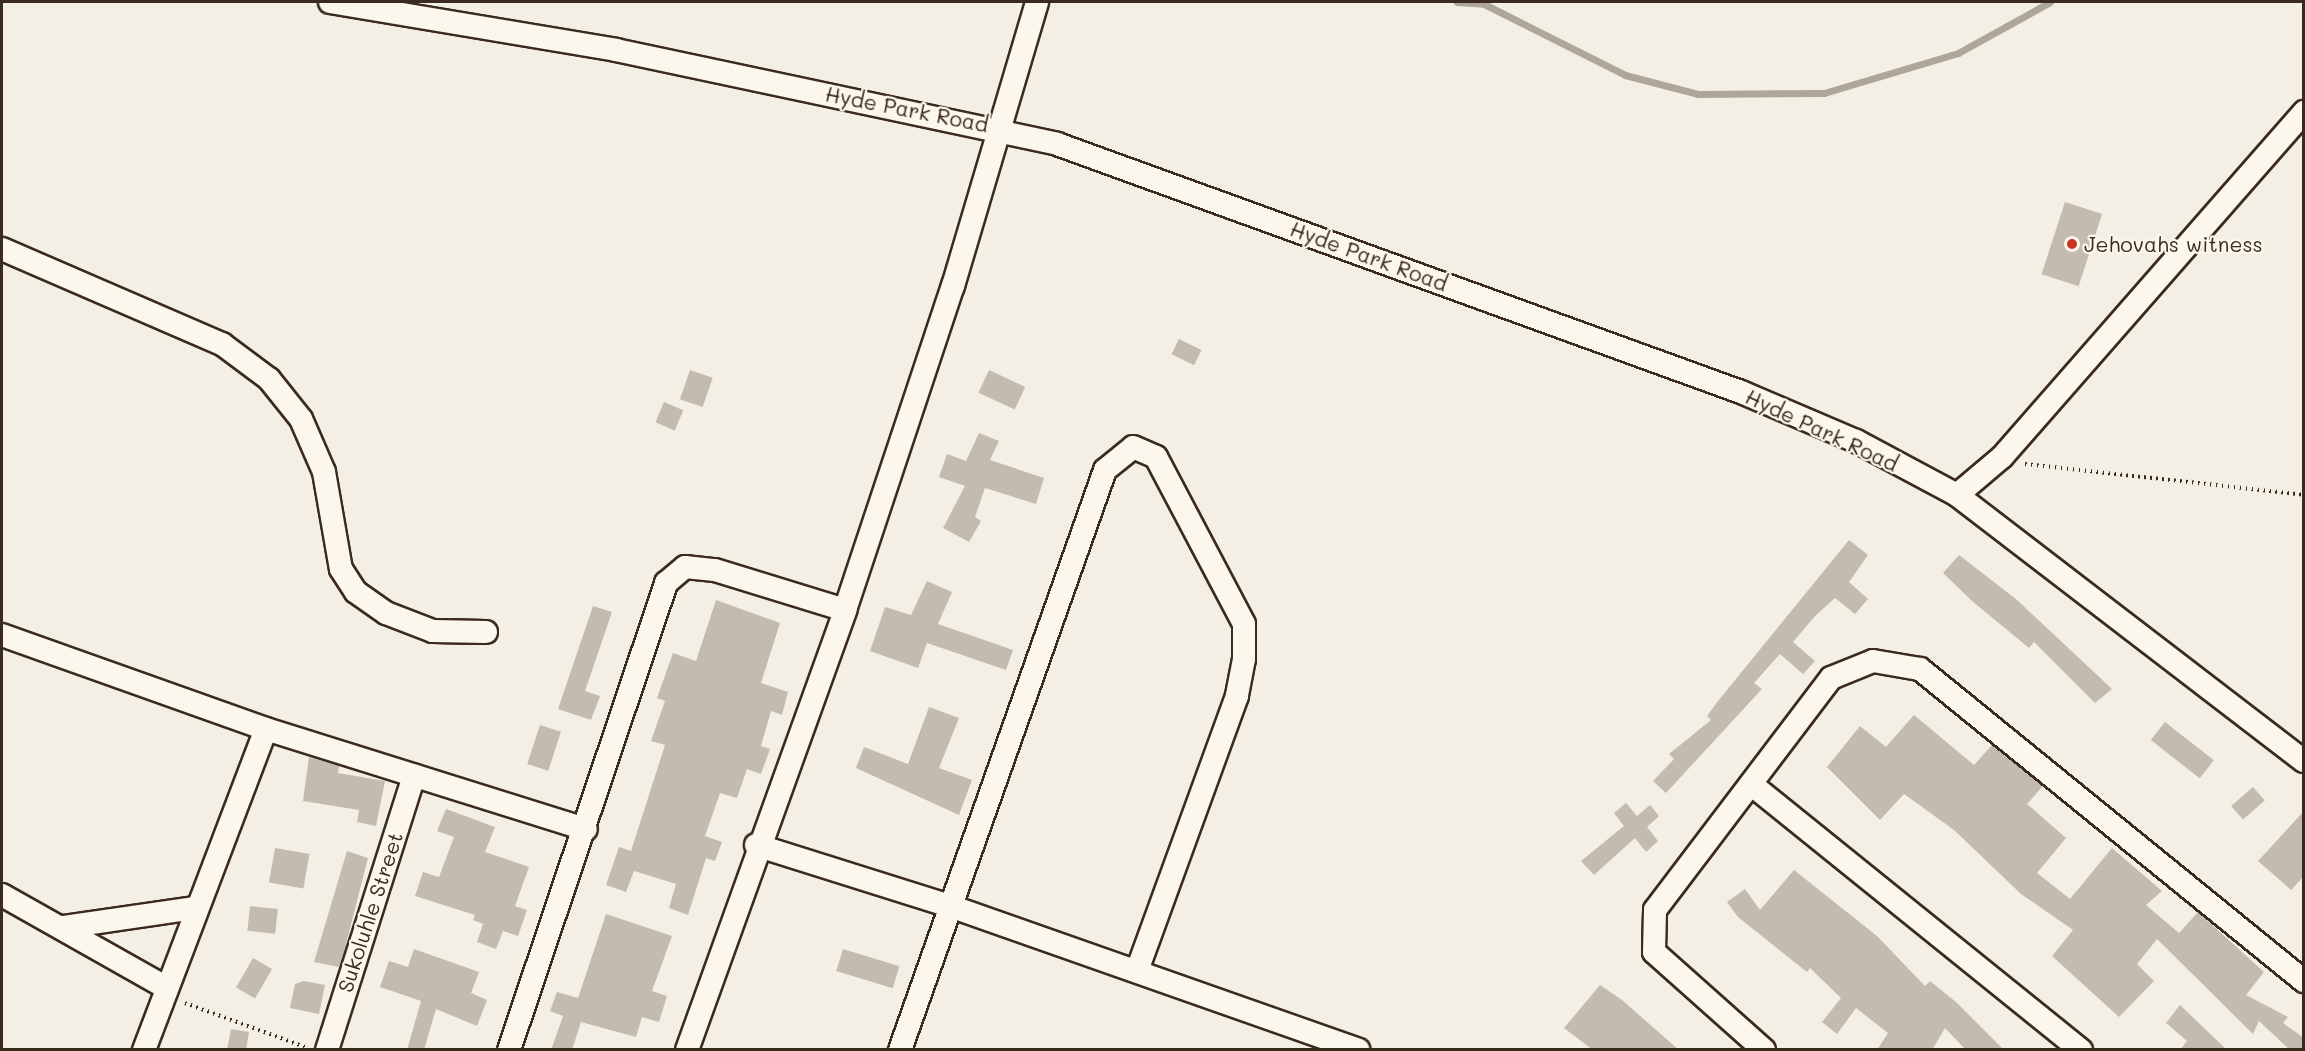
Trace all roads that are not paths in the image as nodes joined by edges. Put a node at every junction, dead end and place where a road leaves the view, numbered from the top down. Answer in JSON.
{"nodes":[{"id":1,"x":330,"y":2,"type":"edge"},
{"id":2,"x":1037,"y":2,"type":"edge"},
{"id":3,"x":2304,"y":112,"type":"edge"},
{"id":4,"x":998,"y":128,"type":"junction"},
{"id":5,"x":2,"y":249,"type":"edge"},
{"id":6,"x":1957,"y":495,"type":"junction"},
{"id":7,"x":845,"y":610,"type":"junction"},
{"id":8,"x":486,"y":632,"type":"dead end"},
{"id":9,"x":2,"y":635,"type":"edge"},
{"id":10,"x":266,"y":729,"type":"junction"},
{"id":11,"x":2304,"y":761,"type":"edge"},
{"id":12,"x":414,"y":774,"type":"junction"},
{"id":13,"x":1752,"y":784,"type":"junction"},
{"id":14,"x":586,"y":829,"type":"junction"},
{"id":15,"x":756,"y":845,"type":"junction"},
{"id":16,"x":2,"y":895,"type":"edge"},
{"id":17,"x":950,"y":906,"type":"junction"},
{"id":18,"x":195,"y":908,"type":"junction"},
{"id":19,"x":64,"y":927,"type":"junction"},
{"id":20,"x":1137,"y":971,"type":"junction"},
{"id":21,"x":2304,"y":981,"type":"edge"},
{"id":22,"x":164,"y":990,"type":"junction"},
{"id":23,"x":144,"y":1050,"type":"edge"},
{"id":24,"x":327,"y":1050,"type":"edge"},
{"id":25,"x":509,"y":1050,"type":"edge"},
{"id":26,"x":687,"y":1050,"type":"edge"},
{"id":27,"x":900,"y":1050,"type":"edge"},
{"id":28,"x":1358,"y":1050,"type":"edge"},
{"id":29,"x":1764,"y":1050,"type":"edge"},
{"id":30,"x":2081,"y":1050,"type":"edge"}],
"edges":[{"from":1,"to":4,"type":"street","name":"Hyde Park Road"},
{"from":2,"to":4,"type":"street"},
{"from":3,"to":6,"type":"street"},
{"from":4,"to":6,"type":"street","name":"Hyde Park Road"},
{"from":4,"to":7,"type":"street"},
{"from":5,"to":8,"type":"street"},
{"from":6,"to":11,"type":"street","name":"Hyde Park Road"},
{"from":7,"to":14,"type":"street"},
{"from":7,"to":15,"type":"street"},
{"from":9,"to":10,"type":"street"},
{"from":10,"to":12,"type":"street"},
{"from":10,"to":18,"type":"street"},
{"from":12,"to":14,"type":"street"},
{"from":12,"to":24,"type":"street","name":"Sukoluhle Street"},
{"from":13,"to":21,"type":"street"},
{"from":13,"to":29,"type":"street"},
{"from":13,"to":30,"type":"street"},
{"from":14,"to":25,"type":"street"},
{"from":15,"to":17,"type":"street"},
{"from":15,"to":26,"type":"street"},
{"from":16,"to":19,"type":"street"},
{"from":17,"to":20,"type":"street"},
{"from":17,"to":20,"type":"street"},
{"from":17,"to":27,"type":"street"},
{"from":18,"to":19,"type":"street"},
{"from":18,"to":22,"type":"street"},
{"from":19,"to":22,"type":"street"},
{"from":20,"to":28,"type":"street"},
{"from":22,"to":23,"type":"street"}]}
